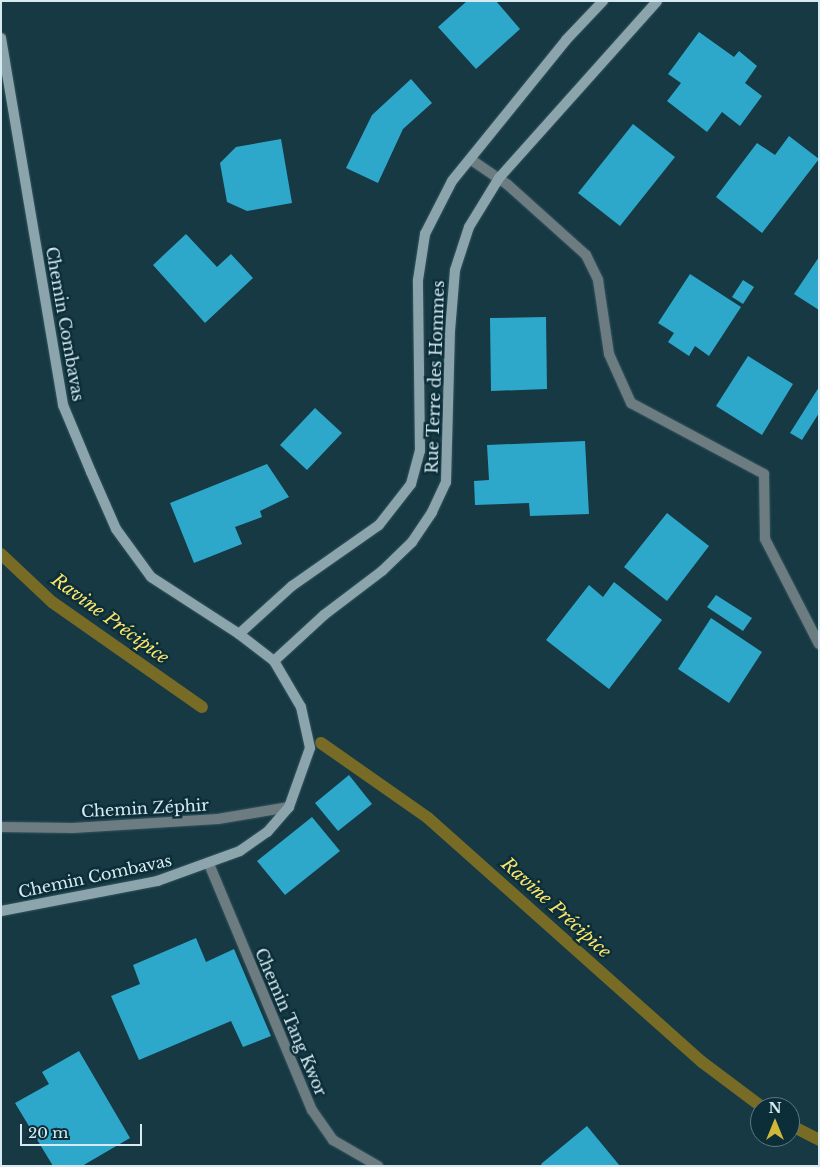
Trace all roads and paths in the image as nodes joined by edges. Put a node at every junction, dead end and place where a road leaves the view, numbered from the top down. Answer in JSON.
{"nodes":[{"id":1,"x":603,"y":1,"type":"edge"},
{"id":2,"x":657,"y":1,"type":"edge"},
{"id":3,"x":1,"y":38,"type":"edge"},
{"id":4,"x":470,"y":159,"type":"junction"},
{"id":5,"x":499,"y":178,"type":"junction"},
{"id":6,"x":240,"y":634,"type":"junction"},
{"id":7,"x":819,"y":644,"type":"edge"},
{"id":8,"x":274,"y":661,"type":"junction"},
{"id":9,"x":289,"y":807,"type":"junction"},
{"id":10,"x":1,"y":827,"type":"edge"},
{"id":11,"x":209,"y":864,"type":"junction"},
{"id":12,"x":1,"y":911,"type":"edge"},
{"id":13,"x":378,"y":1166,"type":"edge"}],
"edges":[{"from":1,"to":4,"type":"street","name":"Rue Terre des Hommes"},
{"from":2,"to":5,"type":"street","name":"Rue Terre des Hommes"},
{"from":3,"to":6,"type":"street","name":"Chemin Combavas"},
{"from":4,"to":5,"type":"street"},
{"from":4,"to":6,"type":"street","name":"Rue Terre des Hommes"},
{"from":5,"to":7,"type":"street"},
{"from":5,"to":8,"type":"street","name":"Rue Terre des Hommes"},
{"from":6,"to":8,"type":"street","name":"Chemin Combavas"},
{"from":8,"to":9,"type":"street","name":"Chemin Combavas"},
{"from":9,"to":10,"type":"street","name":"Chemin Zéphir"},
{"from":9,"to":11,"type":"street","name":"Chemin Combavas"},
{"from":11,"to":12,"type":"street","name":"Chemin Combavas"},
{"from":11,"to":13,"type":"street","name":"Chemin Tang Kwor"}]}
